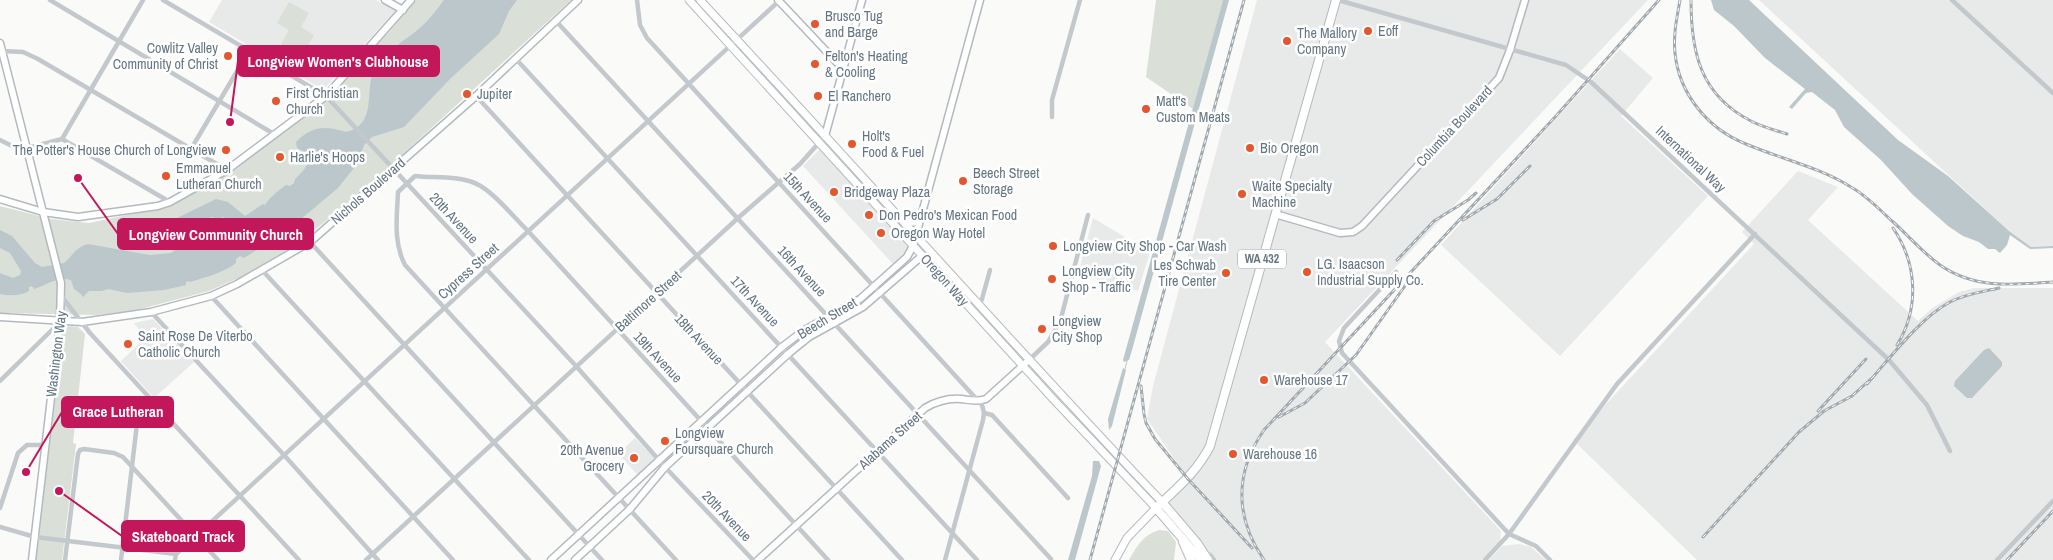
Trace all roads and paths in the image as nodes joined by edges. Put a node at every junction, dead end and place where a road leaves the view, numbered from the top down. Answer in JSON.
{"nodes":[{"id":1,"x":50,"y":0,"type":"edge"},
{"id":2,"x":143,"y":0,"type":"edge"},
{"id":3,"x":163,"y":0,"type":"edge"},
{"id":4,"x":385,"y":0,"type":"edge"},
{"id":5,"x":411,"y":0,"type":"edge"},
{"id":6,"x":578,"y":0,"type":"edge"},
{"id":7,"x":637,"y":0,"type":"edge"},
{"id":8,"x":689,"y":0,"type":"edge"},
{"id":9,"x":700,"y":0,"type":"edge"},
{"id":10,"x":778,"y":0,"type":"edge"},
{"id":11,"x":862,"y":0,"type":"edge"},
{"id":12,"x":980,"y":0,"type":"edge"},
{"id":13,"x":1080,"y":0,"type":"edge"},
{"id":14,"x":1337,"y":0,"type":"edge"},
{"id":15,"x":1524,"y":0,"type":"edge"},
{"id":16,"x":1952,"y":0,"type":"edge"},
{"id":17,"x":403,"y":10,"type":"junction"},
{"id":18,"x":556,"y":21,"type":"junction"},
{"id":19,"x":737,"y":39,"type":"junction"},
{"id":20,"x":119,"y":41,"type":"junction"},
{"id":21,"x":0,"y":43,"type":"edge"},
{"id":22,"x":730,"y":46,"type":"junction"},
{"id":23,"x":1510,"y":50,"type":"junction"},
{"id":24,"x":2,"y":51,"type":"junction"},
{"id":25,"x":249,"y":51,"type":"junction"},
{"id":26,"x":516,"y":59,"type":"junction"},
{"id":27,"x":2,"y":61,"type":"edge"},
{"id":28,"x":843,"y":69,"type":"junction"},
{"id":29,"x":688,"y":84,"type":"junction"},
{"id":30,"x":90,"y":90,"type":"junction"},
{"id":31,"x":2053,"y":93,"type":"edge"},
{"id":32,"x":326,"y":96,"type":"junction"},
{"id":33,"x":476,"y":96,"type":"junction"},
{"id":34,"x":220,"y":101,"type":"junction"},
{"id":35,"x":1052,"y":117,"type":"dead end"},
{"id":36,"x":648,"y":121,"type":"junction"},
{"id":37,"x":274,"y":134,"type":"junction"},
{"id":38,"x":826,"y":136,"type":"junction"},
{"id":39,"x":62,"y":139,"type":"junction"},
{"id":40,"x":0,"y":140,"type":"edge"},
{"id":41,"x":820,"y":144,"type":"junction"},
{"id":42,"x":26,"y":148,"type":"junction"},
{"id":43,"x":190,"y":149,"type":"junction"},
{"id":44,"x":608,"y":158,"type":"junction"},
{"id":45,"x":394,"y":169,"type":"junction"},
{"id":46,"x":227,"y":170,"type":"junction"},
{"id":47,"x":779,"y":183,"type":"junction"},
{"id":48,"x":407,"y":184,"type":"junction"},
{"id":49,"x":567,"y":195,"type":"junction"},
{"id":50,"x":0,"y":199,"type":"edge"},
{"id":51,"x":170,"y":202,"type":"junction"},
{"id":52,"x":43,"y":212,"type":"junction"},
{"id":53,"x":1274,"y":214,"type":"junction"},
{"id":54,"x":1088,"y":216,"type":"dead end"},
{"id":55,"x":738,"y":218,"type":"junction"},
{"id":56,"x":921,"y":218,"type":"junction"},
{"id":57,"x":891,"y":221,"type":"junction"},
{"id":58,"x":905,"y":222,"type":"junction"},
{"id":59,"x":528,"y":231,"type":"junction"},
{"id":60,"x":916,"y":234,"type":"junction"},
{"id":61,"x":1755,"y":234,"type":"junction"},
{"id":62,"x":310,"y":242,"type":"junction"},
{"id":63,"x":913,"y":246,"type":"junction"},
{"id":64,"x":698,"y":256,"type":"junction"},
{"id":65,"x":922,"y":256,"type":"junction"},
{"id":66,"x":261,"y":269,"type":"junction"},
{"id":67,"x":908,"y":269,"type":"junction"},
{"id":68,"x":487,"y":270,"type":"junction"},
{"id":69,"x":990,"y":270,"type":"dead end"},
{"id":70,"x":1396,"y":272,"type":"dead end"},
{"id":71,"x":875,"y":286,"type":"junction"},
{"id":72,"x":656,"y":293,"type":"junction"},
{"id":73,"x":881,"y":293,"type":"junction"},
{"id":74,"x":211,"y":296,"type":"junction"},
{"id":75,"x":62,"y":297,"type":"junction"},
{"id":76,"x":979,"y":305,"type":"junction"},
{"id":77,"x":445,"y":307,"type":"junction"},
{"id":78,"x":151,"y":312,"type":"junction"},
{"id":79,"x":828,"y":316,"type":"junction"},
{"id":80,"x":0,"y":317,"type":"edge"},
{"id":81,"x":60,"y":321,"type":"junction"},
{"id":82,"x":82,"y":322,"type":"junction"},
{"id":83,"x":835,"y":323,"type":"junction"},
{"id":84,"x":617,"y":329,"type":"junction"},
{"id":85,"x":46,"y":335,"type":"junction"},
{"id":86,"x":58,"y":340,"type":"junction"},
{"id":87,"x":405,"y":345,"type":"junction"},
{"id":88,"x":782,"y":348,"type":"junction"},
{"id":89,"x":788,"y":354,"type":"junction"},
{"id":90,"x":1029,"y":360,"type":"junction"},
{"id":91,"x":576,"y":366,"type":"junction"},
{"id":92,"x":1022,"y":366,"type":"junction"},
{"id":93,"x":0,"y":381,"type":"edge"},
{"id":94,"x":366,"y":381,"type":"junction"},
{"id":95,"x":742,"y":384,"type":"junction"},
{"id":96,"x":748,"y":391,"type":"junction"},
{"id":97,"x":150,"y":399,"type":"junction"},
{"id":98,"x":979,"y":401,"type":"junction"},
{"id":99,"x":535,"y":404,"type":"junction"},
{"id":100,"x":984,"y":413,"type":"junction"},
{"id":101,"x":918,"y":415,"type":"junction"},
{"id":102,"x":324,"y":418,"type":"junction"},
{"id":103,"x":702,"y":421,"type":"junction"},
{"id":104,"x":708,"y":428,"type":"junction"},
{"id":105,"x":495,"y":442,"type":"junction"},
{"id":106,"x":45,"y":445,"type":"junction"},
{"id":107,"x":878,"y":452,"type":"junction"},
{"id":108,"x":1950,"y":452,"type":"dead end"},
{"id":109,"x":284,"y":455,"type":"junction"},
{"id":110,"x":659,"y":460,"type":"junction"},
{"id":111,"x":131,"y":466,"type":"junction"},
{"id":112,"x":665,"y":467,"type":"junction"},
{"id":113,"x":970,"y":471,"type":"junction"},
{"id":114,"x":454,"y":478,"type":"junction"},
{"id":115,"x":836,"y":489,"type":"junction"},
{"id":116,"x":241,"y":496,"type":"junction"},
{"id":117,"x":620,"y":497,"type":"junction"},
{"id":118,"x":1068,"y":498,"type":"dead end"},
{"id":119,"x":2053,"y":501,"type":"edge"},
{"id":120,"x":1159,"y":505,"type":"junction"},
{"id":121,"x":0,"y":508,"type":"edge"},
{"id":122,"x":630,"y":509,"type":"junction"},
{"id":123,"x":413,"y":517,"type":"junction"},
{"id":124,"x":796,"y":526,"type":"junction"},
{"id":125,"x":0,"y":527,"type":"edge"},
{"id":126,"x":953,"y":533,"type":"junction"},
{"id":127,"x":1178,"y":533,"type":"junction"},
{"id":128,"x":579,"y":534,"type":"junction"},
{"id":129,"x":1509,"y":534,"type":"junction"},
{"id":130,"x":196,"y":536,"type":"junction"},
{"id":131,"x":35,"y":537,"type":"junction"},
{"id":132,"x":67,"y":541,"type":"junction"},
{"id":133,"x":589,"y":547,"type":"junction"},
{"id":134,"x":122,"y":548,"type":"junction"},
{"id":135,"x":373,"y":554,"type":"junction"},
{"id":136,"x":176,"y":557,"type":"edge"},
{"id":137,"x":1209,"y":558,"type":"edge"},
{"id":138,"x":1051,"y":559,"type":"edge"},
{"id":139,"x":32,"y":560,"type":"edge"},
{"id":140,"x":65,"y":560,"type":"edge"},
{"id":141,"x":121,"y":560,"type":"edge"},
{"id":142,"x":218,"y":560,"type":"edge"},
{"id":143,"x":299,"y":560,"type":"edge"},
{"id":144,"x":366,"y":560,"type":"edge"},
{"id":145,"x":378,"y":560,"type":"edge"},
{"id":146,"x":453,"y":560,"type":"edge"},
{"id":147,"x":529,"y":560,"type":"edge"},
{"id":148,"x":551,"y":560,"type":"edge"},
{"id":149,"x":575,"y":560,"type":"edge"},
{"id":150,"x":602,"y":560,"type":"edge"},
{"id":151,"x":676,"y":560,"type":"edge"},
{"id":152,"x":753,"y":560,"type":"edge"},
{"id":153,"x":758,"y":560,"type":"edge"},
{"id":154,"x":828,"y":560,"type":"edge"},
{"id":155,"x":902,"y":560,"type":"edge"},
{"id":156,"x":945,"y":560,"type":"edge"},
{"id":157,"x":977,"y":560,"type":"edge"},
{"id":158,"x":1116,"y":560,"type":"edge"},
{"id":159,"x":1191,"y":560,"type":"edge"},
{"id":160,"x":1200,"y":560,"type":"edge"},
{"id":161,"x":1214,"y":560,"type":"edge"},
{"id":162,"x":1484,"y":560,"type":"edge"},
{"id":163,"x":1550,"y":560,"type":"edge"},
{"id":164,"x":1997,"y":560,"type":"edge"}],
"edges":[{"from":1,"to":20,"type":"street"},
{"from":2,"to":20,"type":"street"},
{"from":3,"to":25,"type":"street","name":"20th Avenue"},
{"from":4,"to":17,"type":"street"},
{"from":5,"to":17,"type":"street"},
{"from":6,"to":18,"type":"street","name":"Nichols Boulevard"},
{"from":7,"to":29,"type":"street","name":"15th Avenue"},
{"from":8,"to":22,"type":"main road","name":"Oregon Way"},
{"from":9,"to":19,"type":"main road","name":"Oregon Way"},
{"from":10,"to":19,"type":"street","name":"Cypress Street"},
{"from":10,"to":28,"type":"street"},
{"from":11,"to":28,"type":"street","name":"Baltimore Street"},
{"from":12,"to":56,"type":"street","name":"Beech Street"},
{"from":13,"to":35,"type":"street"},
{"from":14,"to":23,"type":"street","name":"International Way"},
{"from":14,"to":53,"type":"highway","number":"WA 432"},
{"from":15,"to":23,"type":"street","name":"Columbia Boulevard"},
{"from":16,"to":31,"type":"street"},
{"from":17,"to":32,"type":"street"},
{"from":18,"to":26,"type":"street","name":"Nichols Boulevard"},
{"from":18,"to":36,"type":"street","name":"16th Avenue"},
{"from":19,"to":22,"type":"street","name":"Cypress Street"},
{"from":19,"to":38,"type":"main road","name":"Oregon Way"},
{"from":20,"to":30,"type":"street"},
{"from":20,"to":34,"type":"street"},
{"from":21,"to":24,"type":"street","name":"Washington Way"},
{"from":22,"to":29,"type":"street","name":"Cypress Street"},
{"from":22,"to":41,"type":"main road","name":"Oregon Way"},
{"from":23,"to":53,"type":"street","name":"Columbia Boulevard"},
{"from":23,"to":61,"type":"street","name":"International Way"},
{"from":24,"to":27,"type":"street","name":"Washington Way"},
{"from":24,"to":30,"type":"street"},
{"from":25,"to":32,"type":"street","name":"20th Avenue"},
{"from":25,"to":34,"type":"street"},
{"from":26,"to":33,"type":"street","name":"Nichols Boulevard"},
{"from":26,"to":44,"type":"street","name":"17th Avenue"},
{"from":27,"to":42,"type":"street","name":"Washington Way"},
{"from":28,"to":38,"type":"street","name":"Baltimore Street"},
{"from":29,"to":36,"type":"street","name":"Cypress Street"},
{"from":29,"to":47,"type":"street","name":"15th Avenue"},
{"from":30,"to":39,"type":"street"},
{"from":30,"to":43,"type":"street"},
{"from":32,"to":37,"type":"street"},
{"from":32,"to":45,"type":"street","name":"20th Avenue"},
{"from":33,"to":45,"type":"street","name":"Nichols Boulevard"},
{"from":33,"to":49,"type":"street","name":"18th Avenue"},
{"from":34,"to":37,"type":"street"},
{"from":34,"to":43,"type":"street"},
{"from":36,"to":44,"type":"street","name":"Cypress Street"},
{"from":36,"to":55,"type":"street","name":"16th Avenue"},
{"from":37,"to":46,"type":"street"},
{"from":38,"to":41,"type":"street","name":"Baltimore Street"},
{"from":38,"to":58,"type":"main road","name":"Oregon Way"},
{"from":39,"to":42,"type":"street"},
{"from":39,"to":51,"type":"street"},
{"from":40,"to":42,"type":"street"},
{"from":41,"to":47,"type":"street","name":"Baltimore Street"},
{"from":41,"to":57,"type":"main road","name":"Oregon Way"},
{"from":42,"to":52,"type":"street","name":"Washington Way"},
{"from":43,"to":46,"type":"street"},
{"from":44,"to":49,"type":"street","name":"Cypress Street"},
{"from":44,"to":64,"type":"street","name":"17th Avenue"},
{"from":45,"to":48,"type":"street","name":"20th Avenue"},
{"from":45,"to":62,"type":"street","name":"Nichols Boulevard"},
{"from":46,"to":51,"type":"street"},
{"from":47,"to":55,"type":"street","name":"Baltimore Street"},
{"from":47,"to":71,"type":"street","name":"15th Avenue"},
{"from":48,"to":59,"type":"street","name":"19th Avenue"},
{"from":48,"to":68,"type":"street","name":"20th Avenue"},
{"from":48,"to":77,"type":"street"},
{"from":49,"to":59,"type":"street","name":"Cypress Street"},
{"from":49,"to":72,"type":"street","name":"18th Avenue"},
{"from":50,"to":52,"type":"street"},
{"from":51,"to":52,"type":"street"},
{"from":52,"to":75,"type":"street","name":"Washington Way"},
{"from":53,"to":120,"type":"highway","number":"WA 432"},
{"from":54,"to":90,"type":"street"},
{"from":55,"to":64,"type":"street","name":"Baltimore Street"},
{"from":55,"to":79,"type":"street","name":"16th Avenue"},
{"from":56,"to":58,"type":"main road"},
{"from":56,"to":60,"type":"street","name":"Beech Street"},
{"from":57,"to":60,"type":"main road"},
{"from":57,"to":63,"type":"main road","name":"Oregon Way"},
{"from":58,"to":60,"type":"main road","name":"Oregon Way"},
{"from":59,"to":68,"type":"street","name":"Cypress Street"},
{"from":59,"to":84,"type":"street","name":"19th Avenue"},
{"from":60,"to":63,"type":"street","name":"Beech Street"},
{"from":60,"to":76,"type":"main road","name":"Oregon Way"},
{"from":61,"to":108,"type":"street","name":"International Way"},
{"from":61,"to":129,"type":"street"},
{"from":62,"to":66,"type":"street","name":"Nichols Boulevard"},
{"from":62,"to":87,"type":"street"},
{"from":63,"to":65,"type":"main road","name":"Oregon Way"},
{"from":63,"to":67,"type":"street"},
{"from":63,"to":71,"type":"street","name":"Beech Street"},
{"from":64,"to":72,"type":"street","name":"Baltimore Street"},
{"from":64,"to":88,"type":"street","name":"17th Avenue"},
{"from":65,"to":67,"type":"street","name":"Beech Street"},
{"from":65,"to":92,"type":"main road","name":"Oregon Way"},
{"from":66,"to":74,"type":"street","name":"Nichols Boulevard"},
{"from":66,"to":94,"type":"street"},
{"from":67,"to":73,"type":"street","name":"Beech Street"},
{"from":68,"to":77,"type":"street","name":"Cypress Street"},
{"from":68,"to":91,"type":"street","name":"20th Avenue"},
{"from":69,"to":76,"type":"street"},
{"from":70,"to":129,"type":"street"},
{"from":71,"to":73,"type":"street","name":"15th Avenue"},
{"from":71,"to":79,"type":"street","name":"Beech Street"},
{"from":72,"to":84,"type":"street","name":"Baltimore Street"},
{"from":72,"to":95,"type":"street","name":"18th Avenue"},
{"from":73,"to":83,"type":"street","name":"Beech Street"},
{"from":73,"to":98,"type":"street","name":"15th Avenue"},
{"from":74,"to":78,"type":"street","name":"Nichols Boulevard"},
{"from":74,"to":102,"type":"street"},
{"from":75,"to":81,"type":"street","name":"Washington Way"},
{"from":75,"to":82,"type":"street","name":"Washington Way"},
{"from":76,"to":90,"type":"main road","name":"Oregon Way"},
{"from":77,"to":87,"type":"street","name":"Cypress Street"},
{"from":77,"to":99,"type":"street"},
{"from":78,"to":82,"type":"street","name":"Nichols Boulevard"},
{"from":78,"to":109,"type":"street"},
{"from":79,"to":83,"type":"street","name":"16th Avenue"},
{"from":79,"to":88,"type":"street","name":"Beech Street"},
{"from":80,"to":81,"type":"street","name":"Nichols Boulevard"},
{"from":81,"to":82,"type":"street","name":"Nichols Boulevard"},
{"from":81,"to":85,"type":"street"},
{"from":81,"to":86,"type":"street","name":"Washington Way"},
{"from":82,"to":97,"type":"street","name":"Washington Way"},
{"from":83,"to":89,"type":"street","name":"Beech Street"},
{"from":83,"to":101,"type":"street","name":"16th Avenue"},
{"from":84,"to":91,"type":"street","name":"Baltimore Street"},
{"from":84,"to":103,"type":"street","name":"19th Avenue"},
{"from":85,"to":86,"type":"street"},
{"from":85,"to":93,"type":"street"},
{"from":86,"to":106,"type":"street","name":"Washington Way"},
{"from":87,"to":94,"type":"street","name":"Cypress Street"},
{"from":87,"to":105,"type":"street"},
{"from":88,"to":89,"type":"street","name":"17th Avenue"},
{"from":88,"to":95,"type":"street","name":"Beech Street"},
{"from":89,"to":96,"type":"street","name":"Beech Street"},
{"from":89,"to":107,"type":"street","name":"17th Avenue"},
{"from":90,"to":92,"type":"street"},
{"from":90,"to":120,"type":"main road","name":"Oregon Way"},
{"from":91,"to":99,"type":"street","name":"Baltimore Street"},
{"from":91,"to":110,"type":"street","name":"20th Avenue"},
{"from":92,"to":98,"type":"street"},
{"from":92,"to":120,"type":"main road","name":"Oregon Way"},
{"from":94,"to":102,"type":"street","name":"Cypress Street"},
{"from":94,"to":114,"type":"street"},
{"from":95,"to":96,"type":"street","name":"18th Avenue"},
{"from":95,"to":103,"type":"street","name":"Beech Street"},
{"from":96,"to":104,"type":"street","name":"Beech Street"},
{"from":96,"to":115,"type":"street","name":"18th Avenue"},
{"from":97,"to":111,"type":"street"},
{"from":97,"to":116,"type":"street","name":"Washington Way"},
{"from":98,"to":100,"type":"street","name":"15th Avenue"},
{"from":98,"to":101,"type":"street","name":"Alabama Street"},
{"from":99,"to":105,"type":"street","name":"Baltimore Street"},
{"from":99,"to":117,"type":"street"},
{"from":100,"to":113,"type":"street"},
{"from":100,"to":118,"type":"street"},
{"from":101,"to":107,"type":"street","name":"Alabama Street"},
{"from":101,"to":113,"type":"street","name":"16th Avenue"},
{"from":102,"to":109,"type":"street","name":"Cypress Street"},
{"from":102,"to":123,"type":"street"},
{"from":103,"to":104,"type":"street","name":"19th Avenue"},
{"from":103,"to":110,"type":"street","name":"Beech Street"},
{"from":104,"to":112,"type":"street","name":"Beech Street"},
{"from":104,"to":124,"type":"street","name":"19th Avenue"},
{"from":105,"to":114,"type":"street","name":"Baltimore Street"},
{"from":105,"to":128,"type":"street"},
{"from":106,"to":121,"type":"street"},
{"from":106,"to":131,"type":"street","name":"Washington Way"},
{"from":107,"to":115,"type":"street","name":"Alabama Street"},
{"from":107,"to":126,"type":"street","name":"17th Avenue"},
{"from":109,"to":116,"type":"street","name":"Cypress Street"},
{"from":109,"to":135,"type":"street"},
{"from":110,"to":112,"type":"street","name":"20th Avenue"},
{"from":110,"to":117,"type":"street","name":"Beech Street"},
{"from":111,"to":130,"type":"street"},
{"from":111,"to":132,"type":"street"},
{"from":111,"to":134,"type":"street"},
{"from":112,"to":122,"type":"street","name":"Beech Street"},
{"from":112,"to":152,"type":"street","name":"20th Avenue"},
{"from":113,"to":126,"type":"street"},
{"from":113,"to":138,"type":"street","name":"16th Avenue"},
{"from":114,"to":123,"type":"street","name":"Baltimore Street"},
{"from":114,"to":147,"type":"street"},
{"from":115,"to":124,"type":"street","name":"Alabama Street"},
{"from":115,"to":155,"type":"street","name":"18th Avenue"},
{"from":116,"to":130,"type":"street","name":"Cypress Street"},
{"from":116,"to":143,"type":"street","name":"Washington Way"},
{"from":117,"to":122,"type":"street"},
{"from":117,"to":128,"type":"street","name":"Beech Street"},
{"from":119,"to":164,"type":"street"},
{"from":120,"to":127,"type":"highway","name":"Oregon Way"},
{"from":120,"to":137,"type":"highway","name":"Oregon Way"},
{"from":120,"to":158,"type":"main road","number":"WA 432"},
{"from":122,"to":133,"type":"street","name":"Beech Street"},
{"from":122,"to":151,"type":"street"},
{"from":123,"to":135,"type":"street","name":"Baltimore Street"},
{"from":123,"to":146,"type":"street"},
{"from":124,"to":153,"type":"street","name":"Alabama Street"},
{"from":124,"to":154,"type":"street","name":"19th Avenue"},
{"from":125,"to":131,"type":"street"},
{"from":126,"to":156,"type":"street"},
{"from":126,"to":157,"type":"street","name":"17th Avenue"},
{"from":127,"to":159,"type":"highway"},
{"from":127,"to":160,"type":"highway","name":"Oregon Way"},
{"from":128,"to":133,"type":"street"},
{"from":128,"to":148,"type":"street","name":"Beech Street"},
{"from":129,"to":162,"type":"street"},
{"from":129,"to":163,"type":"street"},
{"from":130,"to":136,"type":"street","name":"Cypress Street"},
{"from":130,"to":142,"type":"street"},
{"from":131,"to":132,"type":"street"},
{"from":131,"to":139,"type":"street","name":"Washington Way"},
{"from":132,"to":134,"type":"street"},
{"from":132,"to":140,"type":"street"},
{"from":133,"to":149,"type":"street","name":"Beech Street"},
{"from":133,"to":150,"type":"street"},
{"from":134,"to":136,"type":"street"},
{"from":134,"to":141,"type":"street"},
{"from":135,"to":144,"type":"street","name":"Baltimore Street"},
{"from":135,"to":145,"type":"street"},
{"from":137,"to":161,"type":"street"}]}
